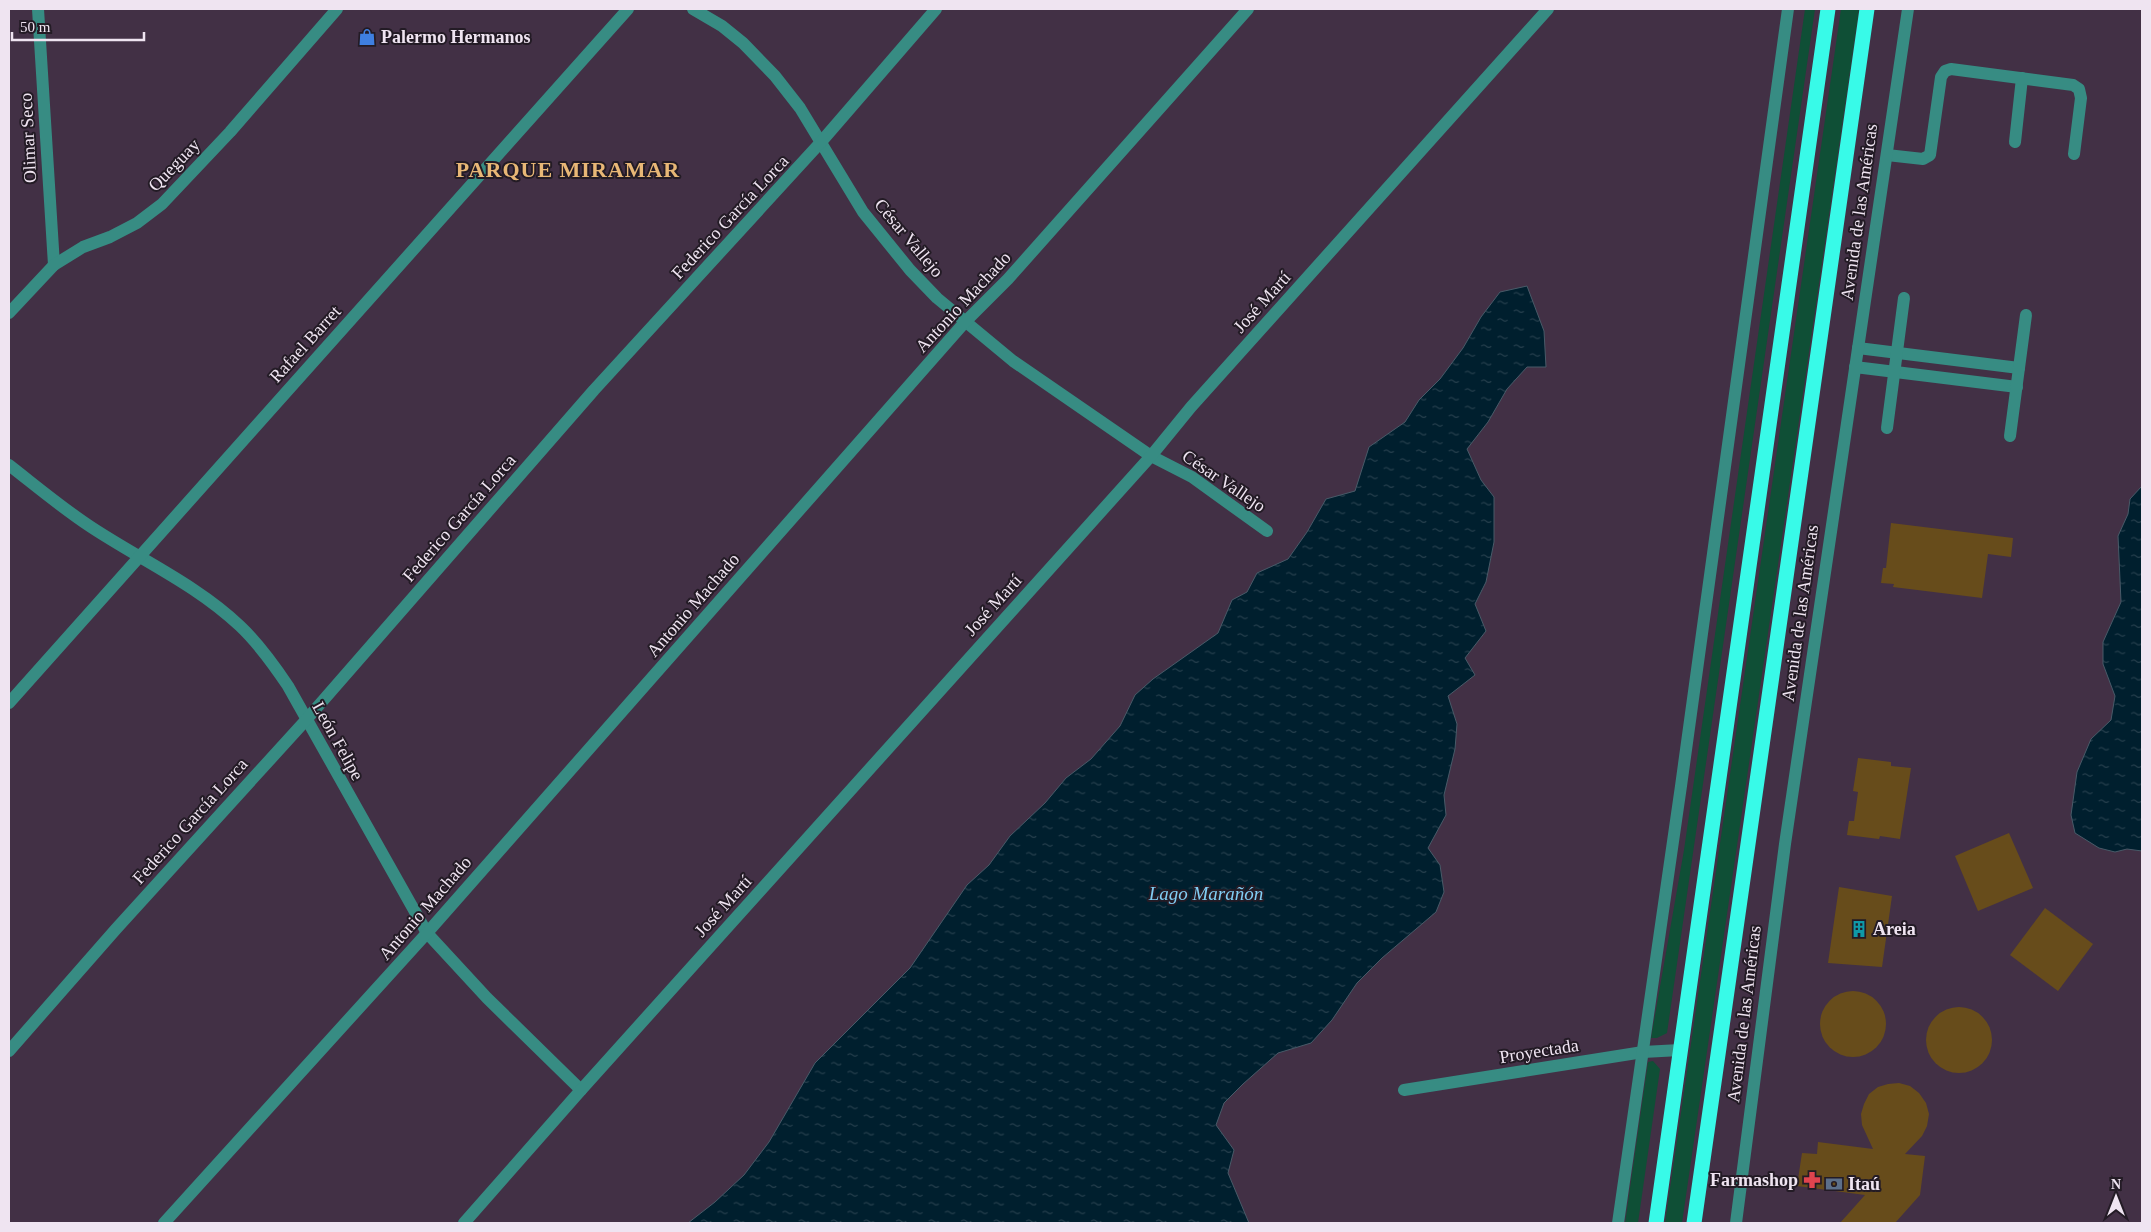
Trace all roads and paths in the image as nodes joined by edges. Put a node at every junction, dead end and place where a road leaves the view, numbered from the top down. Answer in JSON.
{"nodes":[{"id":1,"x":38,"y":9,"type":"edge"},
{"id":2,"x":337,"y":9,"type":"edge"},
{"id":3,"x":628,"y":9,"type":"edge"},
{"id":4,"x":693,"y":9,"type":"edge"},
{"id":5,"x":936,"y":9,"type":"edge"},
{"id":6,"x":1248,"y":9,"type":"edge"},
{"id":7,"x":1548,"y":9,"type":"edge"},
{"id":8,"x":1788,"y":9,"type":"edge"},
{"id":9,"x":1828,"y":9,"type":"edge"},
{"id":10,"x":1867,"y":9,"type":"edge"},
{"id":11,"x":1908,"y":9,"type":"edge"},
{"id":12,"x":2022,"y":78,"type":"junction"},
{"id":13,"x":821,"y":142,"type":"junction"},
{"id":14,"x":2016,"y":142,"type":"dead end"},
{"id":15,"x":2074,"y":154,"type":"dead end"},
{"id":16,"x":1887,"y":155,"type":"junction"},
{"id":17,"x":54,"y":265,"type":"junction"},
{"id":18,"x":1904,"y":298,"type":"dead end"},
{"id":19,"x":9,"y":313,"type":"edge"},
{"id":20,"x":2026,"y":315,"type":"dead end"},
{"id":21,"x":965,"y":322,"type":"junction"},
{"id":22,"x":1858,"y":348,"type":"junction"},
{"id":23,"x":1897,"y":353,"type":"junction"},
{"id":24,"x":1855,"y":367,"type":"junction"},
{"id":25,"x":2019,"y":368,"type":"junction"},
{"id":26,"x":1894,"y":372,"type":"junction"},
{"id":27,"x":2017,"y":387,"type":"junction"},
{"id":28,"x":1887,"y":428,"type":"dead end"},
{"id":29,"x":2010,"y":436,"type":"dead end"},
{"id":30,"x":1151,"y":456,"type":"junction"},
{"id":31,"x":9,"y":465,"type":"edge"},
{"id":32,"x":1267,"y":531,"type":"dead end"},
{"id":33,"x":139,"y":556,"type":"junction"},
{"id":34,"x":9,"y":703,"type":"edge"},
{"id":35,"x":306,"y":720,"type":"junction"},
{"id":36,"x":426,"y":933,"type":"junction"},
{"id":37,"x":1680,"y":1050,"type":"junction"},
{"id":38,"x":9,"y":1051,"type":"edge"},
{"id":39,"x":1643,"y":1052,"type":"junction"},
{"id":40,"x":581,"y":1090,"type":"junction"},
{"id":41,"x":1404,"y":1090,"type":"dead end"},
{"id":42,"x":164,"y":1223,"type":"edge"},
{"id":43,"x":464,"y":1223,"type":"edge"},
{"id":44,"x":1618,"y":1223,"type":"edge"},
{"id":45,"x":1656,"y":1223,"type":"edge"},
{"id":46,"x":1694,"y":1223,"type":"edge"},
{"id":47,"x":1736,"y":1223,"type":"edge"}],
"edges":[{"from":1,"to":17,"type":"street","name":"Olimar Seco"},
{"from":2,"to":17,"type":"street","name":"Queguay"},
{"from":3,"to":33,"type":"street","name":"Rafael Barret"},
{"from":4,"to":13,"type":"street","name":"César Vallejo"},
{"from":5,"to":13,"type":"street","name":"Federico García Lorca"},
{"from":6,"to":21,"type":"street","name":"Antonio Machado"},
{"from":7,"to":30,"type":"street","name":"José Martí"},
{"from":8,"to":39,"type":"street"},
{"from":9,"to":37,"type":"highway"},
{"from":10,"to":46,"type":"highway","name":"Avenida de las Américas"},
{"from":11,"to":16,"type":"street","name":"Avenida de las Américas"},
{"from":12,"to":14,"type":"street"},
{"from":12,"to":15,"type":"street"},
{"from":12,"to":16,"type":"street"},
{"from":13,"to":21,"type":"street","name":"César Vallejo"},
{"from":13,"to":35,"type":"street","name":"Federico García Lorca"},
{"from":16,"to":22,"type":"street","name":"Avenida de las Américas"},
{"from":17,"to":19,"type":"street","name":"Queguay"},
{"from":18,"to":23,"type":"street"},
{"from":20,"to":25,"type":"street"},
{"from":21,"to":30,"type":"street","name":"César Vallejo"},
{"from":21,"to":36,"type":"street","name":"Antonio Machado"},
{"from":22,"to":23,"type":"street"},
{"from":22,"to":24,"type":"street","name":"Avenida de las Américas"},
{"from":23,"to":25,"type":"street"},
{"from":23,"to":26,"type":"street"},
{"from":24,"to":26,"type":"street"},
{"from":24,"to":47,"type":"street","name":"Avenida de las Américas"},
{"from":25,"to":27,"type":"street"},
{"from":26,"to":27,"type":"street"},
{"from":26,"to":28,"type":"street"},
{"from":27,"to":29,"type":"street"},
{"from":30,"to":32,"type":"street","name":"César Vallejo"},
{"from":30,"to":40,"type":"street","name":"José Martí"},
{"from":31,"to":33,"type":"street","name":"León Felipe"},
{"from":33,"to":34,"type":"street","name":"Rafael Barret"},
{"from":33,"to":35,"type":"street","name":"León Felipe"},
{"from":35,"to":36,"type":"street","name":"León Felipe"},
{"from":35,"to":38,"type":"street","name":"Federico García Lorca"},
{"from":36,"to":40,"type":"street","name":"León Felipe"},
{"from":36,"to":42,"type":"street","name":"Antonio Machado"},
{"from":37,"to":39,"type":"street","name":"Proyectada"},
{"from":37,"to":45,"type":"highway"},
{"from":39,"to":41,"type":"street","name":"Proyectada"},
{"from":39,"to":44,"type":"street"},
{"from":40,"to":43,"type":"street","name":"José Martí"}]}
